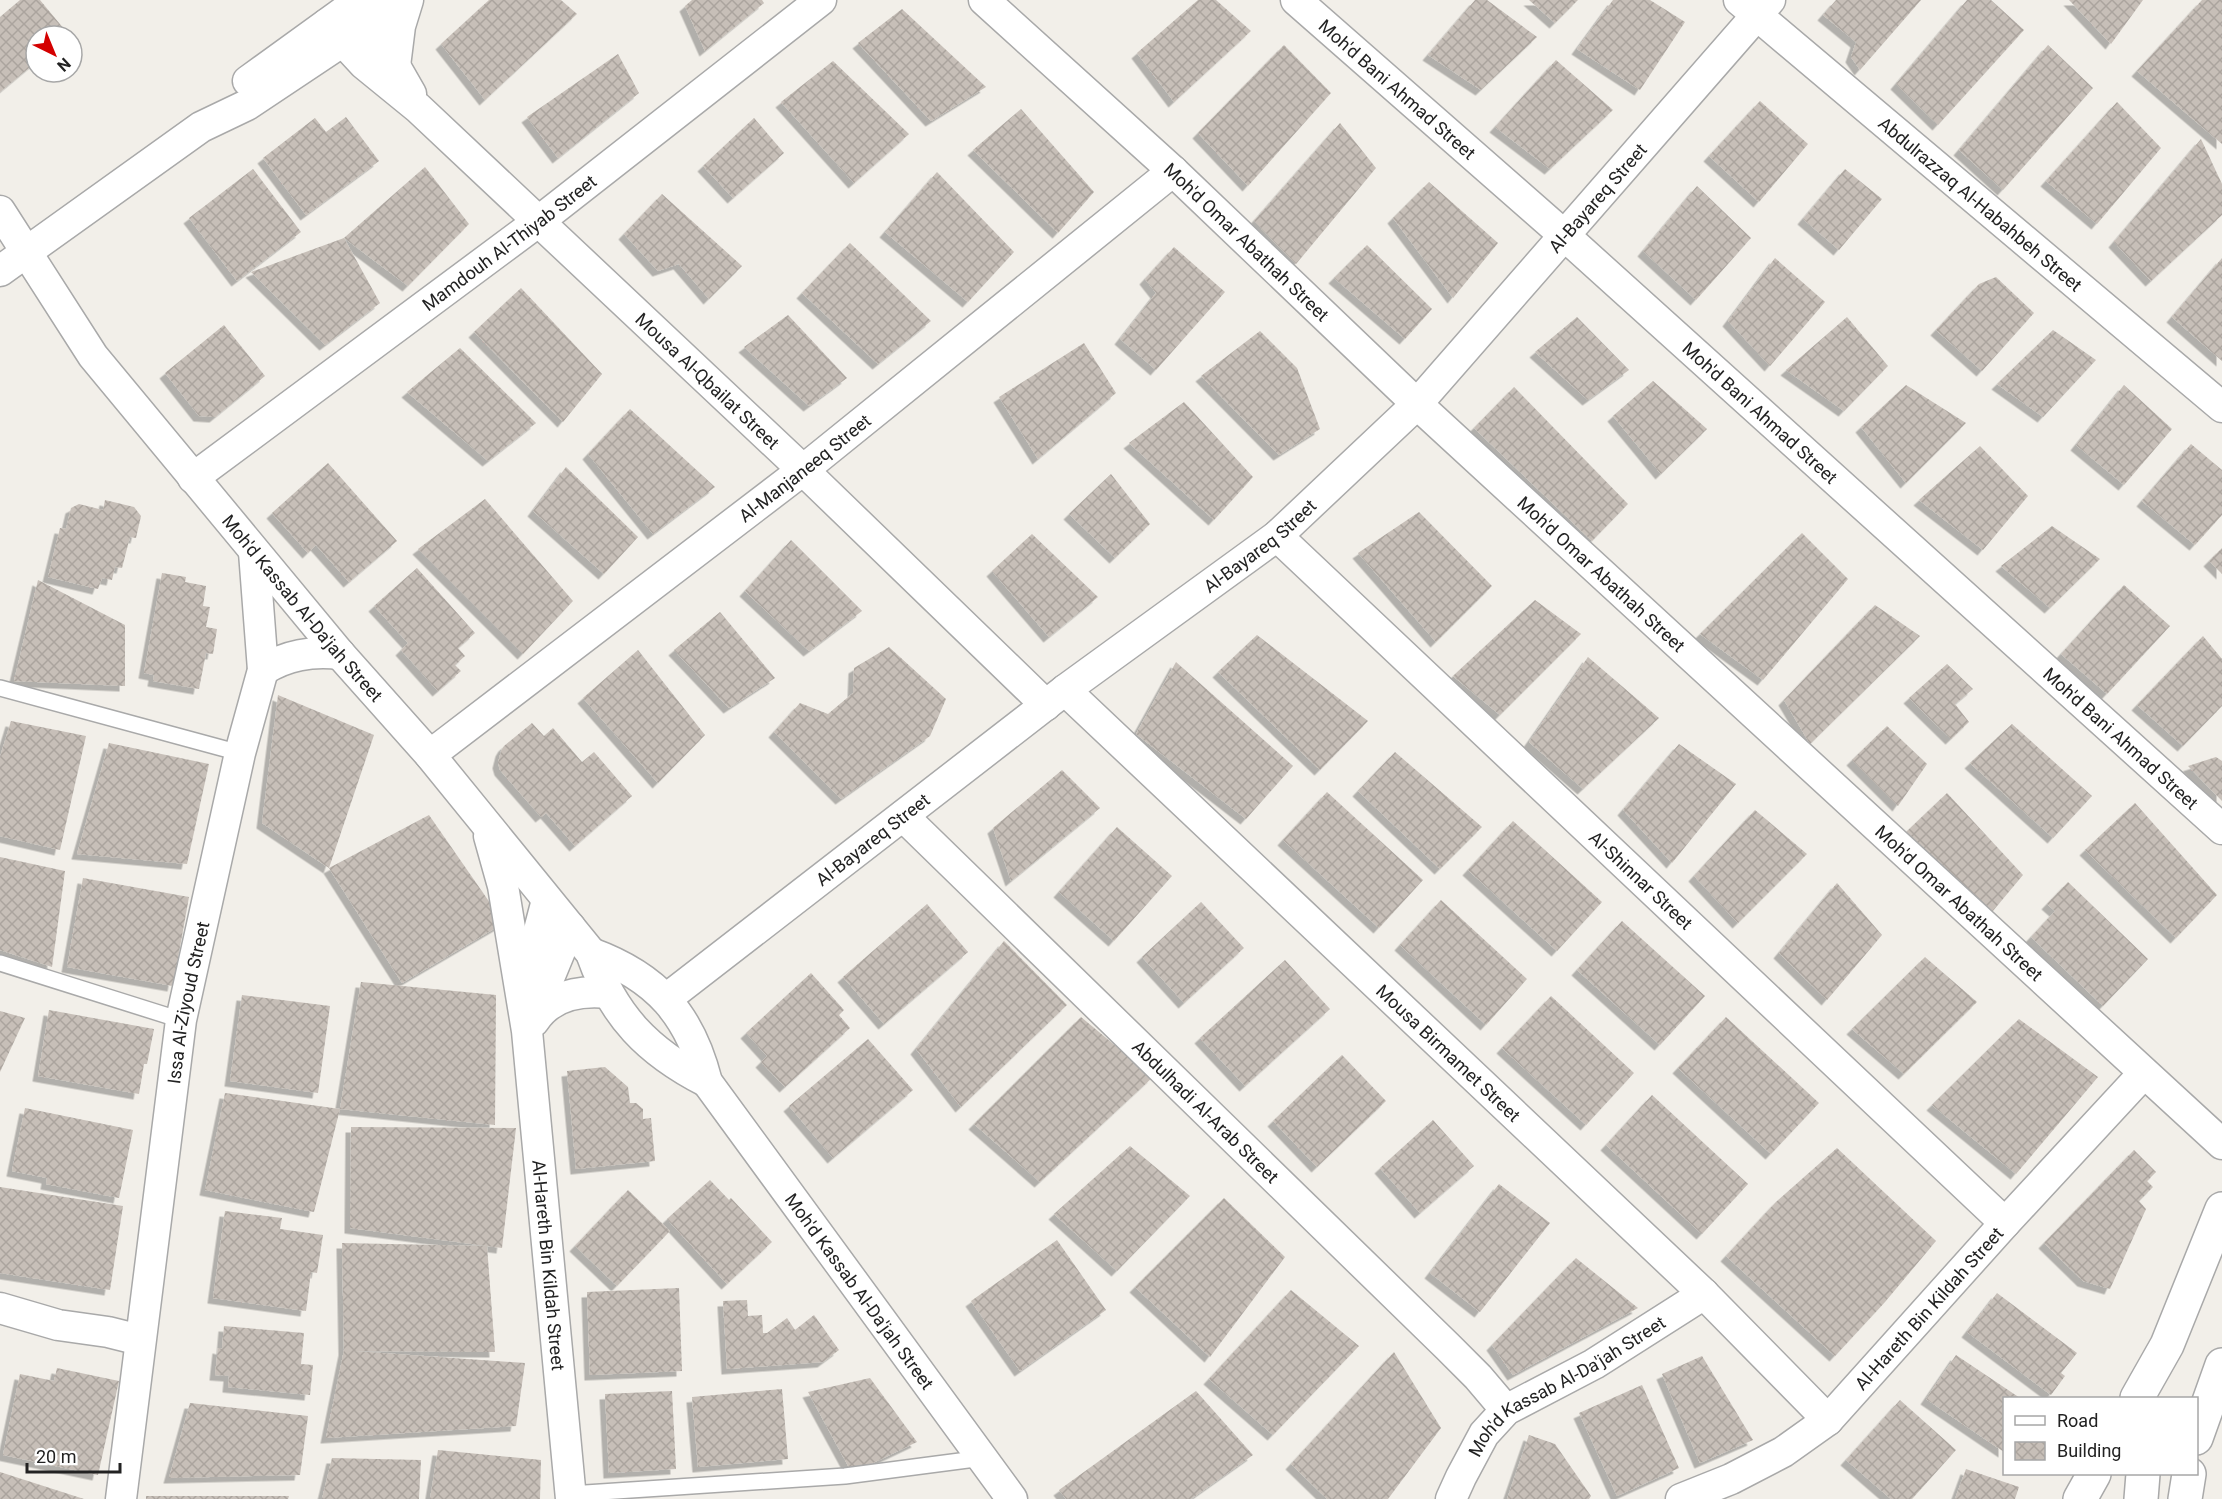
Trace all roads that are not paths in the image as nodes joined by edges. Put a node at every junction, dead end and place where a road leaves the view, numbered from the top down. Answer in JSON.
{"nodes":[{"id":1,"x":398,"y":0,"type":"edge"},
{"id":2,"x":408,"y":0,"type":"edge"},
{"id":3,"x":821,"y":0,"type":"edge"},
{"id":4,"x":984,"y":0,"type":"edge"},
{"id":5,"x":1296,"y":0,"type":"edge"},
{"id":6,"x":1755,"y":5,"type":"edge"},
{"id":7,"x":349,"y":20,"type":"edge"},
{"id":8,"x":302,"y":68,"type":"junction"},
{"id":9,"x":388,"y":73,"type":"junction"},
{"id":10,"x":201,"y":128,"type":"junction"},
{"id":11,"x":1173,"y":171,"type":"junction"},
{"id":12,"x":0,"y":211,"type":"edge"},
{"id":13,"x":539,"y":221,"type":"junction"},
{"id":14,"x":1564,"y":236,"type":"junction"},
{"id":15,"x":26,"y":252,"type":"junction"},
{"id":16,"x":0,"y":271,"type":"edge"},
{"id":17,"x":1417,"y":404,"type":"junction"},
{"id":18,"x":2222,"y":407,"type":"edge"},
{"id":19,"x":803,"y":470,"type":"junction"},
{"id":20,"x":193,"y":478,"type":"junction"},
{"id":21,"x":1277,"y":536,"type":"junction"},
{"id":22,"x":254,"y":552,"type":"junction"},
{"id":23,"x":340,"y":654,"type":"junction"},
{"id":24,"x":263,"y":670,"type":"junction"},
{"id":25,"x":0,"y":688,"type":"edge"},
{"id":26,"x":1055,"y":698,"type":"junction"},
{"id":27,"x":240,"y":753,"type":"junction"},
{"id":28,"x":430,"y":754,"type":"junction"},
{"id":29,"x":903,"y":816,"type":"junction"},
{"id":30,"x":486,"y":825,"type":"junction"},
{"id":31,"x":2222,"y":829,"type":"edge"},
{"id":32,"x":547,"y":900,"type":"junction"},
{"id":33,"x":570,"y":927,"type":"junction"},
{"id":34,"x":591,"y":953,"type":"junction"},
{"id":35,"x":0,"y":963,"type":"edge"},
{"id":36,"x":608,"y":993,"type":"junction"},
{"id":37,"x":666,"y":999,"type":"junction"},
{"id":38,"x":181,"y":1020,"type":"junction"},
{"id":39,"x":527,"y":1031,"type":"junction"},
{"id":40,"x":2144,"y":1073,"type":"junction"},
{"id":41,"x":707,"y":1082,"type":"junction"},
{"id":42,"x":2222,"y":1144,"type":"edge"},
{"id":43,"x":2222,"y":1209,"type":"edge"},
{"id":44,"x":2005,"y":1223,"type":"junction"},
{"id":45,"x":1704,"y":1294,"type":"junction"},
{"id":46,"x":0,"y":1308,"type":"edge"},
{"id":47,"x":140,"y":1340,"type":"junction"},
{"id":48,"x":2167,"y":1345,"type":"junction"},
{"id":49,"x":2222,"y":1365,"type":"edge"},
{"id":50,"x":2138,"y":1397,"type":"edge"},
{"id":51,"x":2156,"y":1397,"type":"edge"},
{"id":52,"x":1506,"y":1410,"type":"junction"},
{"id":53,"x":1828,"y":1420,"type":"junction"},
{"id":54,"x":2198,"y":1432,"type":"edge"},
{"id":55,"x":983,"y":1458,"type":"junction"},
{"id":56,"x":2093,"y":1475,"type":"edge"},
{"id":57,"x":2143,"y":1475,"type":"edge"},
{"id":58,"x":2189,"y":1475,"type":"edge"},
{"id":59,"x":1727,"y":1489,"type":"edge"},
{"id":60,"x":571,"y":1496,"type":"edge"},
{"id":61,"x":121,"y":1499,"type":"edge"},
{"id":62,"x":1012,"y":1499,"type":"edge"},
{"id":63,"x":1451,"y":1499,"type":"edge"},
{"id":64,"x":1681,"y":1499,"type":"edge"},
{"id":65,"x":2080,"y":1499,"type":"edge"},
{"id":66,"x":2141,"y":1499,"type":"edge"},
{"id":67,"x":2185,"y":1499,"type":"edge"}],
"edges":[{"from":1,"to":7,"type":"street"},
{"from":2,"to":9,"type":"street"},
{"from":3,"to":13,"type":"street","name":"Mamdouh Al-Thiyab Street"},
{"from":4,"to":11,"type":"street","name":"Moh'd Omar Abathah Street"},
{"from":5,"to":14,"type":"street","name":"Moh'd Bani Ahmad Street"},
{"from":6,"to":14,"type":"street","name":"Al-Bayareq Street"},
{"from":6,"to":18,"type":"street","name":"Abdulrazzaq Al-Habahbeh Street"},
{"from":7,"to":8,"type":"street"},
{"from":7,"to":9,"type":"street","name":"Mousa Al-Qbailat Street"},
{"from":7,"to":10,"type":"street"},
{"from":8,"to":9,"type":"street"},
{"from":8,"to":10,"type":"street"},
{"from":9,"to":13,"type":"street","name":"Mousa Al-Qbailat Street"},
{"from":10,"to":15,"type":"street"},
{"from":11,"to":17,"type":"street","name":"Moh'd Omar Abathah Street"},
{"from":11,"to":19,"type":"street","name":"Al-Manjaneeq Street"},
{"from":12,"to":15,"type":"street","name":"Moh'd Kassab Al-Da'jah Street"},
{"from":13,"to":19,"type":"street","name":"Mousa Al-Qbailat Street"},
{"from":13,"to":20,"type":"street","name":"Mamdouh Al-Thiyab Street"},
{"from":14,"to":17,"type":"street","name":"Al-Bayareq Street"},
{"from":14,"to":31,"type":"street","name":"Moh'd Bani Ahmad Street"},
{"from":15,"to":16,"type":"street"},
{"from":15,"to":20,"type":"street","name":"Moh'd Kassab Al-Da'jah Street"},
{"from":17,"to":21,"type":"street","name":"Al-Bayareq Street"},
{"from":17,"to":40,"type":"street","name":"Moh'd Omar Abathah Street"},
{"from":19,"to":26,"type":"street","name":"Mousa Al-Qbailat Street"},
{"from":19,"to":28,"type":"street","name":"Al-Manjaneeq Street"},
{"from":20,"to":22,"type":"street","name":"Moh'd Kassab Al-Da'jah Street"},
{"from":21,"to":26,"type":"street","name":"Al-Bayareq Street"},
{"from":21,"to":44,"type":"street","name":"Al-Shinnar Street"},
{"from":22,"to":23,"type":"street","name":"Moh'd Kassab Al-Da'jah Street"},
{"from":22,"to":24,"type":"street","name":"Issa Al-Ziyoud Street"},
{"from":23,"to":24,"type":"street"},
{"from":23,"to":28,"type":"street","name":"Moh'd Kassab Al-Da'jah Street"},
{"from":24,"to":27,"type":"street","name":"Issa Al-Ziyoud Street"},
{"from":25,"to":27,"type":"lane"},
{"from":26,"to":29,"type":"street","name":"Al-Bayareq Street"},
{"from":26,"to":45,"type":"street","name":"Mousa Birmamet Street"},
{"from":27,"to":38,"type":"street","name":"Issa Al-Ziyoud Street"},
{"from":28,"to":30,"type":"street","name":"Moh'd Kassab Al-Da'jah Street"},
{"from":29,"to":37,"type":"street","name":"Al-Bayareq Street"},
{"from":29,"to":52,"type":"street","name":"Abdulhadi Al-Arab Street"},
{"from":30,"to":32,"type":"street","name":"Moh'd Kassab Al-Da'jah Street"},
{"from":30,"to":39,"type":"street","name":"Al-Hareth Bin Kildah Street"},
{"from":32,"to":33,"type":"street","name":"Moh'd Kassab Al-Da'jah Street"},
{"from":32,"to":39,"type":"street","name":"Al-Hareth Bin Kildah Street"},
{"from":33,"to":34,"type":"street","name":"Moh'd Kassab Al-Da'jah Street"},
{"from":33,"to":39,"type":"street","name":"Al-Hareth Bin Kildah Street"},
{"from":34,"to":36,"type":"street","name":"Moh'd Kassab Al-Da'jah Street"},
{"from":34,"to":37,"type":"street","name":"Moh'd Kassab Al-Da'jah Street"},
{"from":35,"to":38,"type":"lane"},
{"from":36,"to":39,"type":"street"},
{"from":36,"to":41,"type":"street","name":"Moh'd Kassab Al-Da'jah Street"},
{"from":37,"to":41,"type":"street","name":"Moh'd Kassab Al-Da'jah Street"},
{"from":38,"to":47,"type":"street","name":"Issa Al-Ziyoud Street"},
{"from":39,"to":60,"type":"street","name":"Al-Hareth Bin Kildah Street"},
{"from":40,"to":42,"type":"street","name":"Moh'd Omar Abathah Street"},
{"from":40,"to":44,"type":"street","name":"Al-Hareth Bin Kildah Street"},
{"from":41,"to":55,"type":"street","name":"Moh'd Kassab Al-Da'jah Street"},
{"from":43,"to":48,"type":"street"},
{"from":44,"to":53,"type":"street","name":"Al-Hareth Bin Kildah Street"},
{"from":45,"to":52,"type":"street","name":"Moh'd Kassab Al-Da'jah Street"},
{"from":45,"to":53,"type":"street","name":"Mousa Birmamet Street"},
{"from":46,"to":47,"type":"street"},
{"from":47,"to":61,"type":"street","name":"Issa Al-Ziyoud Street"},
{"from":48,"to":50,"type":"street"},
{"from":48,"to":51,"type":"street"},
{"from":49,"to":54,"type":"street"},
{"from":52,"to":63,"type":"street","name":"Moh'd Kassab Al-Da'jah Street"},
{"from":53,"to":59,"type":"street","name":"Al-Hareth Bin Kildah Street"},
{"from":55,"to":60,"type":"lane"},
{"from":55,"to":62,"type":"street","name":"Moh'd Kassab Al-Da'jah Street"},
{"from":56,"to":65,"type":"street"},
{"from":57,"to":66,"type":"street"},
{"from":58,"to":67,"type":"street"},
{"from":59,"to":64,"type":"street","name":"Al-Hareth Bin Kildah Street"}]}
